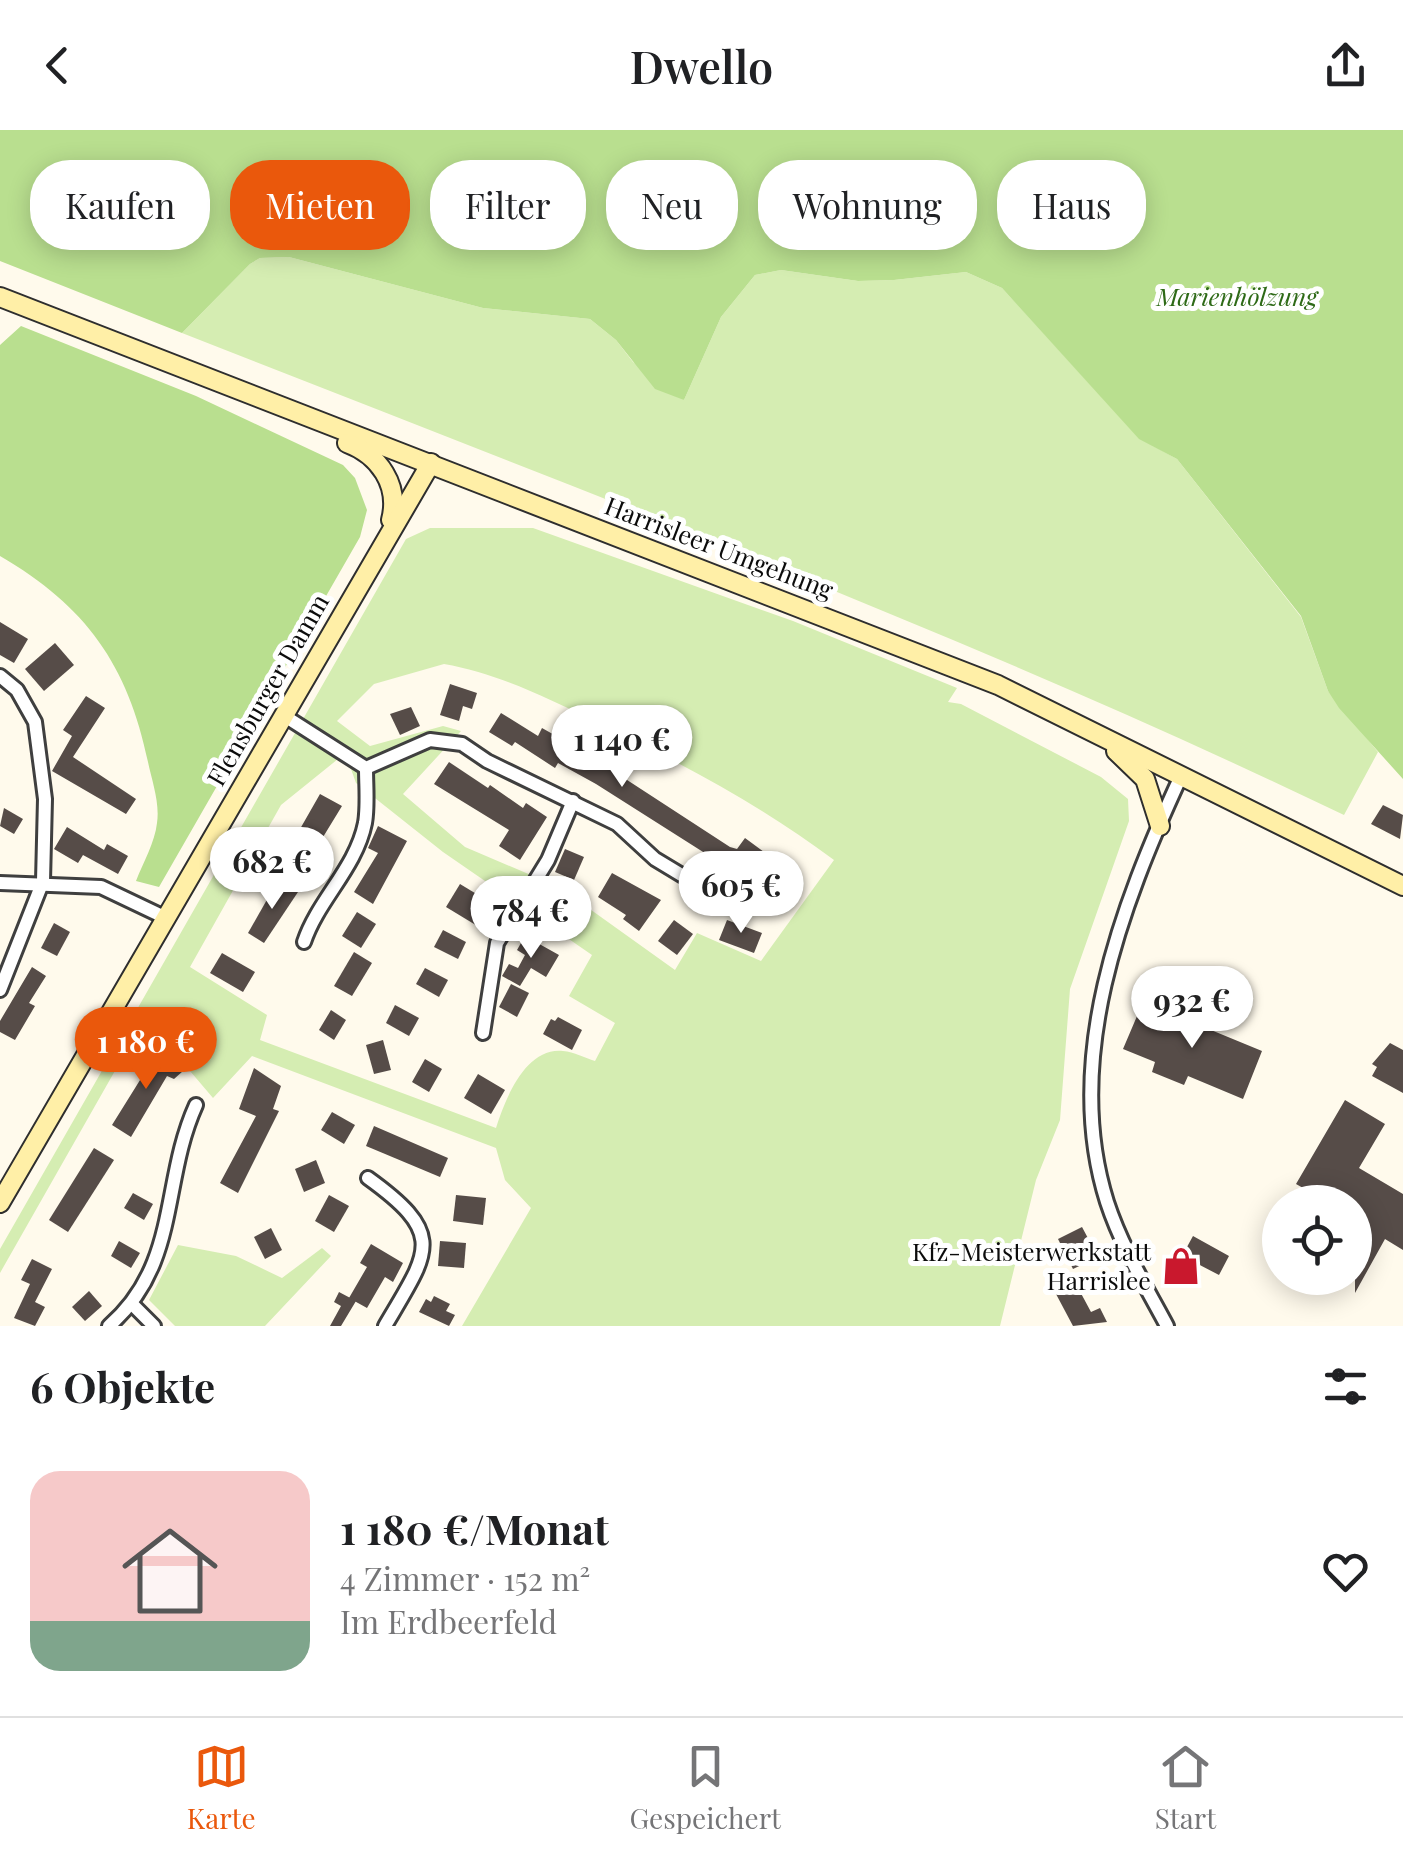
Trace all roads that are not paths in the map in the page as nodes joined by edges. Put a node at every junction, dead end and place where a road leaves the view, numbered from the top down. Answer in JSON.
{"nodes":[{"id":1,"x":0,"y":297,"type":"edge"},
{"id":2,"x":254,"y":396,"type":"junction"},
{"id":3,"x":431,"y":463,"type":"junction"},
{"id":4,"x":387,"y":535,"type":"junction"},
{"id":5,"x":0,"y":676,"type":"edge"},
{"id":6,"x":283,"y":715,"type":"junction"},
{"id":7,"x":1104,"y":740,"type":"junction"},
{"id":8,"x":366,"y":768,"type":"junction"},
{"id":9,"x":1181,"y":776,"type":"junction"},
{"id":10,"x":573,"y":801,"type":"junction"},
{"id":11,"x":1160,"y":826,"type":"junction"},
{"id":12,"x":44,"y":882,"type":"junction"},
{"id":13,"x":0,"y":883,"type":"edge"},
{"id":14,"x":1403,"y":886,"type":"edge"},
{"id":15,"x":703,"y":888,"type":"dead end"},
{"id":16,"x":164,"y":918,"type":"junction"},
{"id":17,"x":304,"y":942,"type":"dead end"},
{"id":18,"x":0,"y":990,"type":"edge"},
{"id":19,"x":483,"y":1034,"type":"dead end"},
{"id":20,"x":196,"y":1105,"type":"dead end"},
{"id":21,"x":368,"y":1178,"type":"dead end"},
{"id":22,"x":0,"y":1203,"type":"edge"},
{"id":23,"x":133,"y":1305,"type":"junction"},
{"id":24,"x":109,"y":1326,"type":"edge"},
{"id":25,"x":154,"y":1326,"type":"edge"},
{"id":26,"x":386,"y":1326,"type":"edge"},
{"id":27,"x":1167,"y":1326,"type":"edge"}],
"edges":[{"from":1,"to":2,"type":"main road","name":"Harrisleer Umgehung"},
{"from":2,"to":3,"type":"main road","name":"Harrisleer Umgehung"},
{"from":2,"to":4,"type":"main road"},
{"from":3,"to":4,"type":"main road","name":"Flensburger Damm"},
{"from":3,"to":7,"type":"main road","name":"Harrisleer Umgehung"},
{"from":4,"to":6,"type":"main road","name":"Flensburger Damm"},
{"from":5,"to":12,"type":"street"},
{"from":6,"to":8,"type":"street"},
{"from":6,"to":16,"type":"main road","name":"Flensburger Damm"},
{"from":7,"to":9,"type":"main road","name":"Harrisleer Umgehung"},
{"from":7,"to":11,"type":"main road"},
{"from":8,"to":10,"type":"street"},
{"from":8,"to":17,"type":"street"},
{"from":9,"to":11,"type":"street"},
{"from":9,"to":14,"type":"main road","name":"Harrisleer Umgehung"},
{"from":10,"to":15,"type":"street"},
{"from":10,"to":19,"type":"street"},
{"from":11,"to":27,"type":"street"},
{"from":12,"to":13,"type":"street"},
{"from":12,"to":16,"type":"street"},
{"from":12,"to":18,"type":"street"},
{"from":16,"to":22,"type":"main road","name":"Flensburger Damm"},
{"from":20,"to":23,"type":"street"},
{"from":21,"to":26,"type":"street"},
{"from":23,"to":24,"type":"street"},
{"from":23,"to":25,"type":"street"}]}
